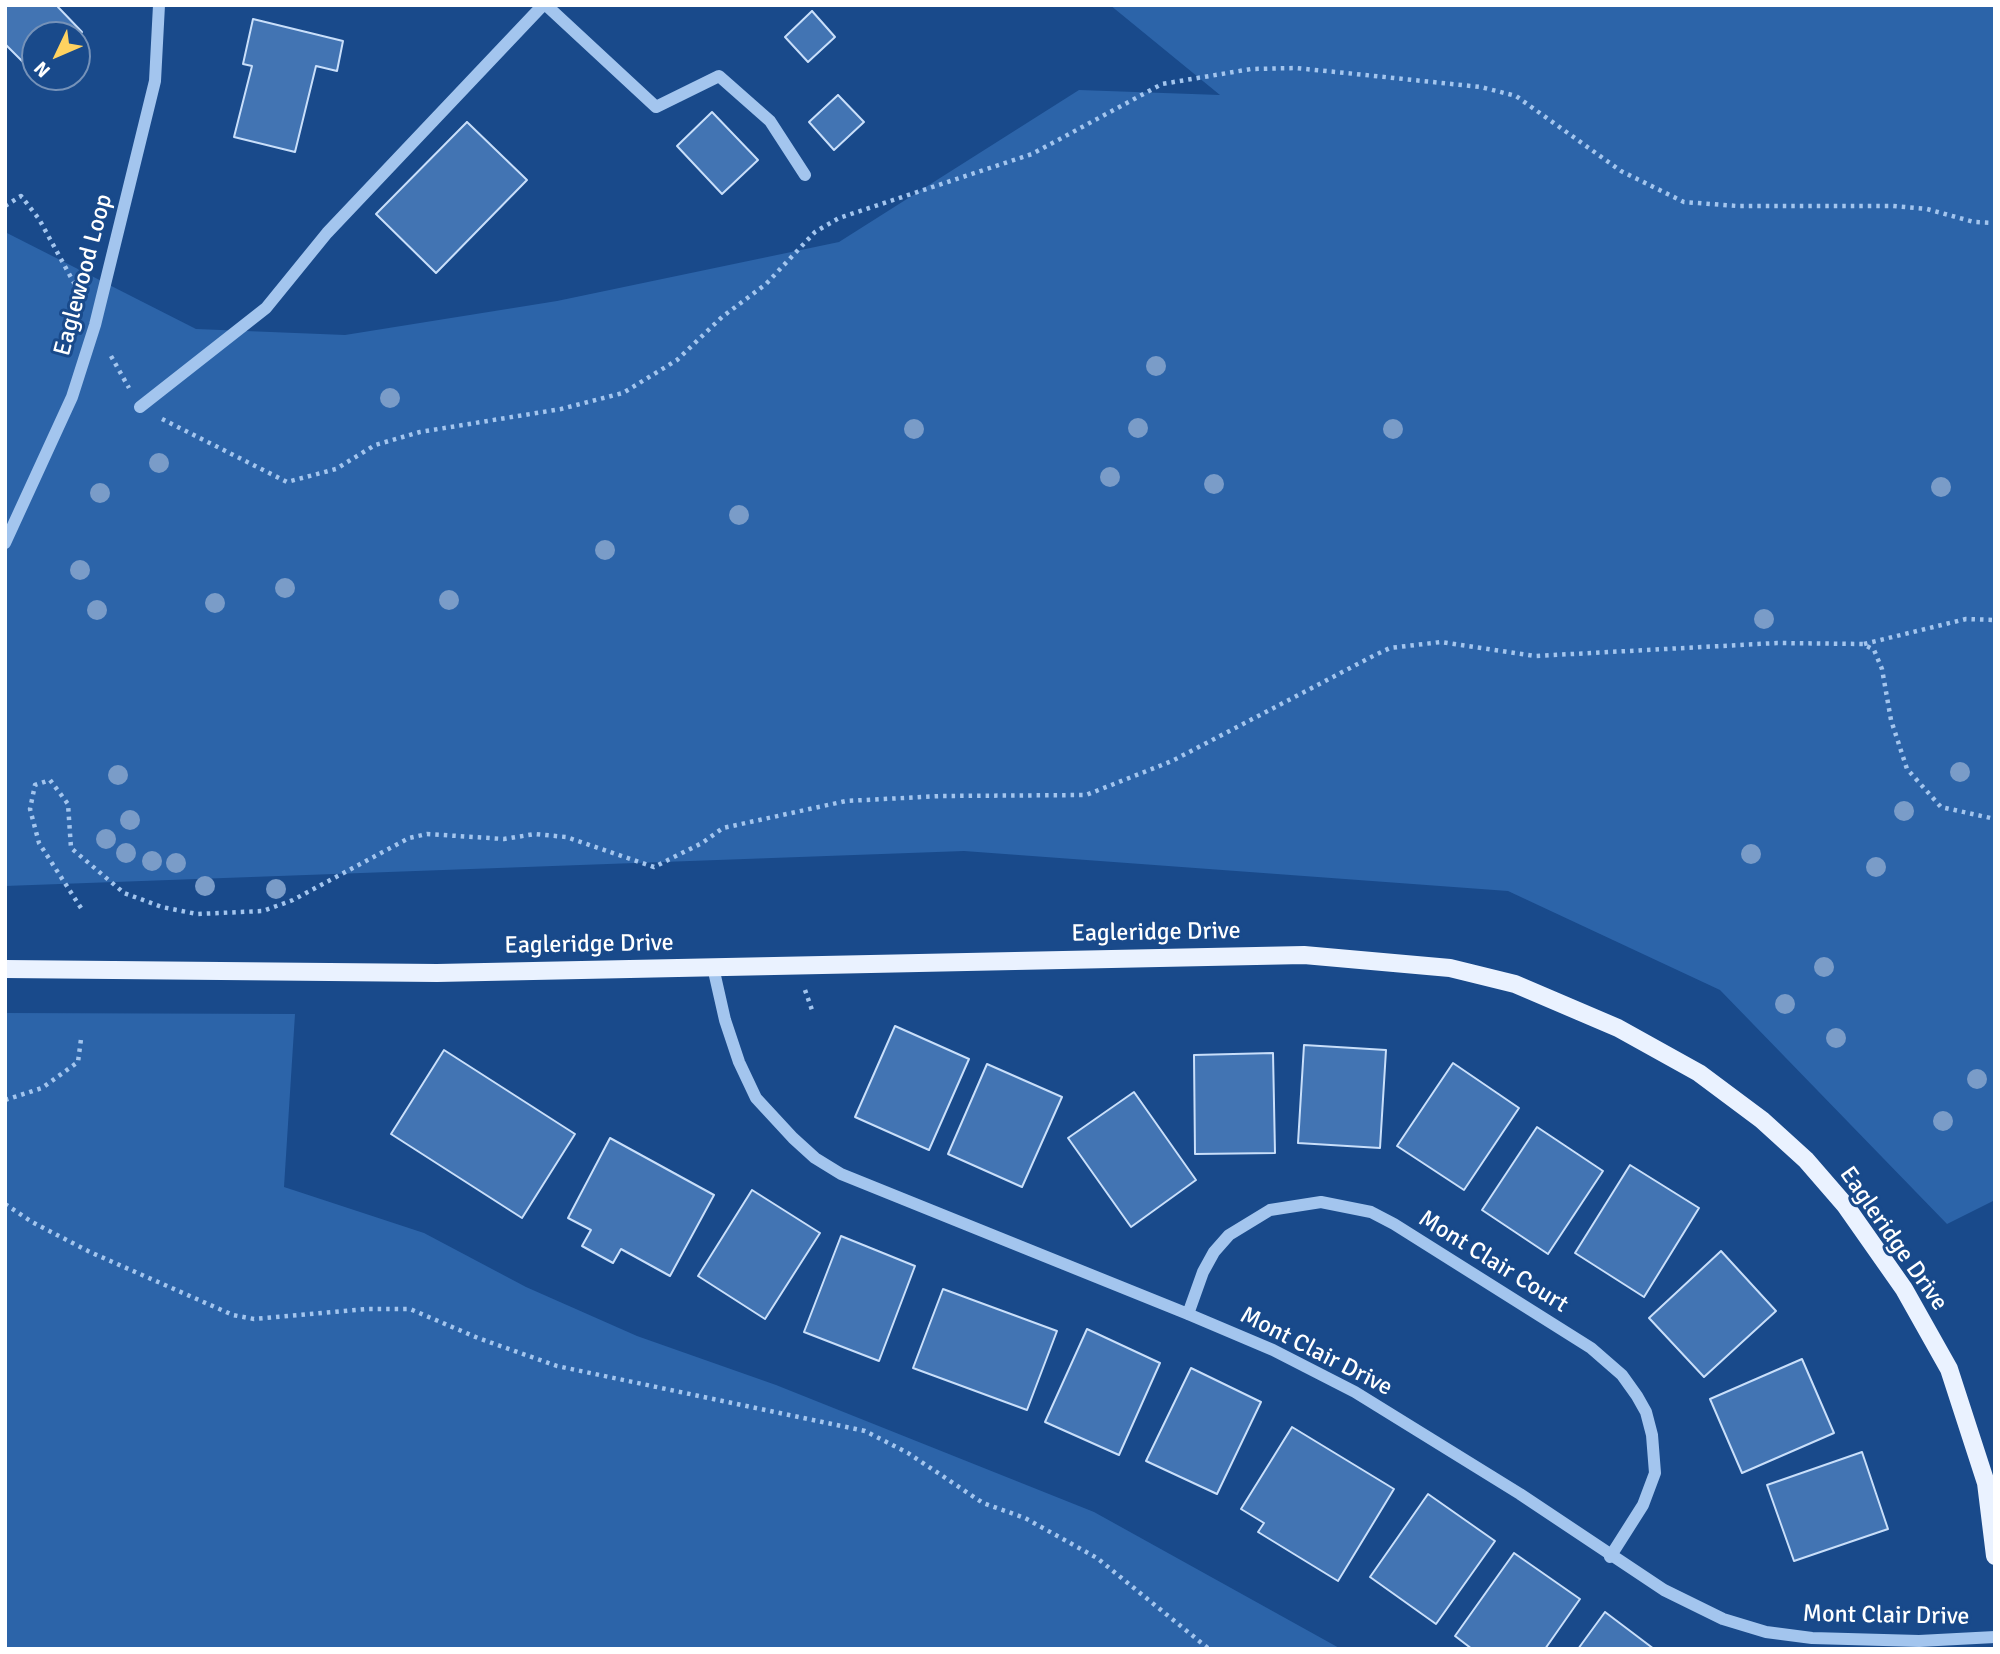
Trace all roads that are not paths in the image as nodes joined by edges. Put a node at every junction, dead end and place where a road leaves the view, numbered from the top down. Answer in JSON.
{"nodes":[{"id":1,"x":159,"y":5,"type":"edge"},
{"id":2,"x":545,"y":5,"type":"edge"},
{"id":3,"x":805,"y":175,"type":"dead end"},
{"id":4,"x":140,"y":407,"type":"road end"},
{"id":5,"x":5,"y":543,"type":"edge"},
{"id":6,"x":713,"y":967,"type":"junction"},
{"id":7,"x":5,"y":969,"type":"edge"},
{"id":8,"x":1188,"y":1314,"type":"junction"},
{"id":9,"x":1995,"y":1556,"type":"edge"},
{"id":10,"x":1610,"y":1557,"type":"junction"},
{"id":11,"x":1995,"y":1637,"type":"edge"}],
"edges":[{"from":1,"to":5,"type":"street","name":"Eaglewood Loop"},
{"from":2,"to":3,"type":"street"},
{"from":2,"to":4,"type":"street"},
{"from":6,"to":7,"type":"main road","name":"Eagleridge Drive"},
{"from":6,"to":8,"type":"street","name":"Mont Clair Drive"},
{"from":6,"to":9,"type":"main road","name":"Eagleridge Drive"},
{"from":8,"to":10,"type":"street","name":"Mont Clair Drive"},
{"from":8,"to":10,"type":"street","name":"Mont Clair Court"},
{"from":10,"to":11,"type":"street","name":"Mont Clair Drive"}]}
